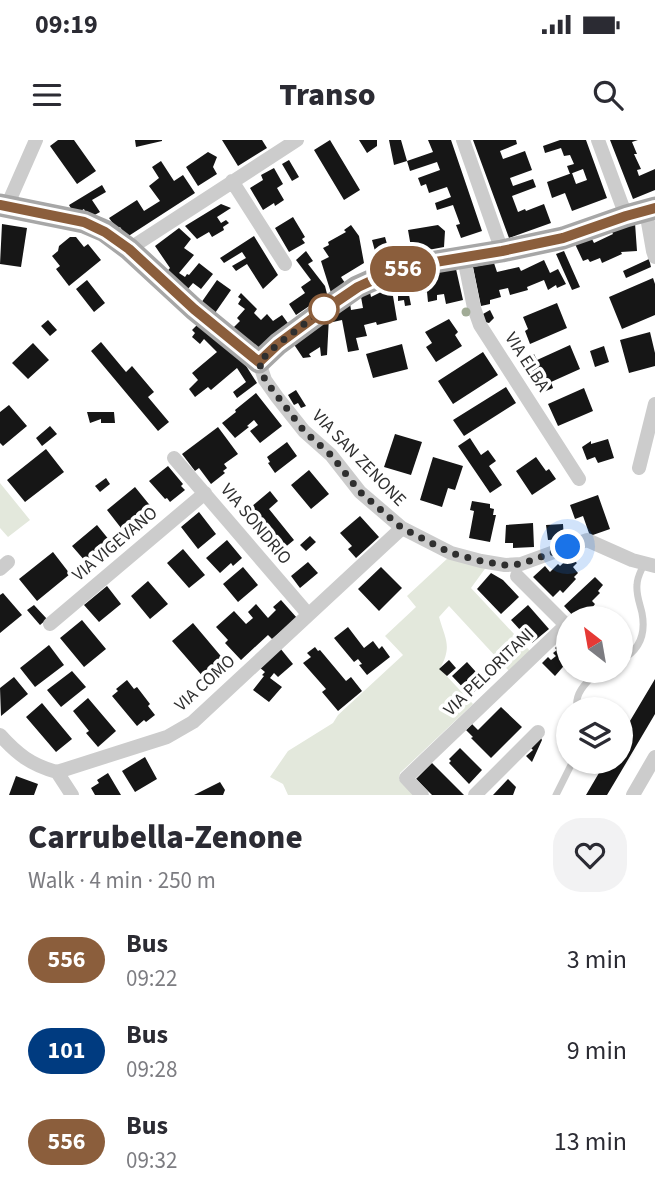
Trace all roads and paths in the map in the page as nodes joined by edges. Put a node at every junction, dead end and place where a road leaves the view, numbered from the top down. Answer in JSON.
{"nodes":[{"id":1,"x":36,"y":140,"type":"edge"},
{"id":2,"x":297,"y":140,"type":"edge"},
{"id":3,"x":463,"y":140,"type":"edge"},
{"id":4,"x":598,"y":140,"type":"edge"},
{"id":5,"x":232,"y":181,"type":"junction"},
{"id":6,"x":4,"y":205,"type":"edge"},
{"id":7,"x":642,"y":212,"type":"edge"},
{"id":8,"x":653,"y":238,"type":"edge"},
{"id":9,"x":129,"y":249,"type":"junction"},
{"id":10,"x":502,"y":251,"type":"junction"},
{"id":11,"x":655,"y":257,"type":"edge"},
{"id":12,"x":464,"y":258,"type":"junction"},
{"id":13,"x":285,"y":264,"type":"dead end"},
{"id":14,"x":259,"y":362,"type":"junction"},
{"id":15,"x":655,"y":404,"type":"edge"},
{"id":16,"x":174,"y":458,"type":"dead end"},
{"id":17,"x":639,"y":468,"type":"dead end"},
{"id":18,"x":579,"y":479,"type":"dead end"},
{"id":19,"x":205,"y":493,"type":"junction"},
{"id":20,"x":402,"y":528,"type":"junction"},
{"id":21,"x":649,"y":565,"type":"edge"},
{"id":22,"x":517,"y":576,"type":"dead end"},
{"id":23,"x":308,"y":614,"type":"junction"},
{"id":24,"x":50,"y":624,"type":"dead end"},
{"id":25,"x":634,"y":652,"type":"edge"},
{"id":26,"x":537,"y":732,"type":"dead end"},
{"id":27,"x":0,"y":734,"type":"edge"},
{"id":28,"x":655,"y":757,"type":"edge"},
{"id":29,"x":57,"y":772,"type":"junction"},
{"id":30,"x":566,"y":774,"type":"edge"},
{"id":31,"x":72,"y":795,"type":"edge"},
{"id":32,"x":422,"y":795,"type":"edge"},
{"id":33,"x":475,"y":795,"type":"edge"},
{"id":34,"x":556,"y":795,"type":"edge"},
{"id":35,"x":633,"y":795,"type":"edge"}],
"edges":[{"from":1,"to":6,"type":"street"},
{"from":2,"to":5,"type":"street"},
{"from":3,"to":10,"type":"street"},
{"from":4,"to":7,"type":"street"},
{"from":5,"to":9,"type":"street"},
{"from":5,"to":13,"type":"street"},
{"from":6,"to":9,"type":"main road"},
{"from":7,"to":8,"type":"street"},
{"from":7,"to":10,"type":"main road"},
{"from":8,"to":11,"type":"street"},
{"from":9,"to":14,"type":"main road"},
{"from":10,"to":12,"type":"main road"},
{"from":12,"to":14,"type":"main road"},
{"from":12,"to":18,"type":"street","name":"VIA ELBA"},
{"from":14,"to":20,"type":"street","name":"VIA SAN ZENONE"},
{"from":15,"to":17,"type":"street"},
{"from":16,"to":19,"type":"street","name":"VIA SONDRIO"},
{"from":19,"to":23,"type":"street","name":"VIA SONDRIO"},
{"from":19,"to":24,"type":"street","name":"VIA VIGEVANO"},
{"from":20,"to":21,"type":"street","name":"VIA SAN ZENONE"},
{"from":20,"to":23,"type":"street","name":"VIA COMO"},
{"from":21,"to":25,"type":"lane"},
{"from":22,"to":32,"type":"street","name":"VIA PELORITANI"},
{"from":23,"to":29,"type":"street","name":"VIA COMO"},
{"from":26,"to":33,"type":"street"},
{"from":27,"to":29,"type":"street"},
{"from":28,"to":35,"type":"street"},
{"from":29,"to":31,"type":"street"},
{"from":30,"to":34,"type":"lane"}]}
